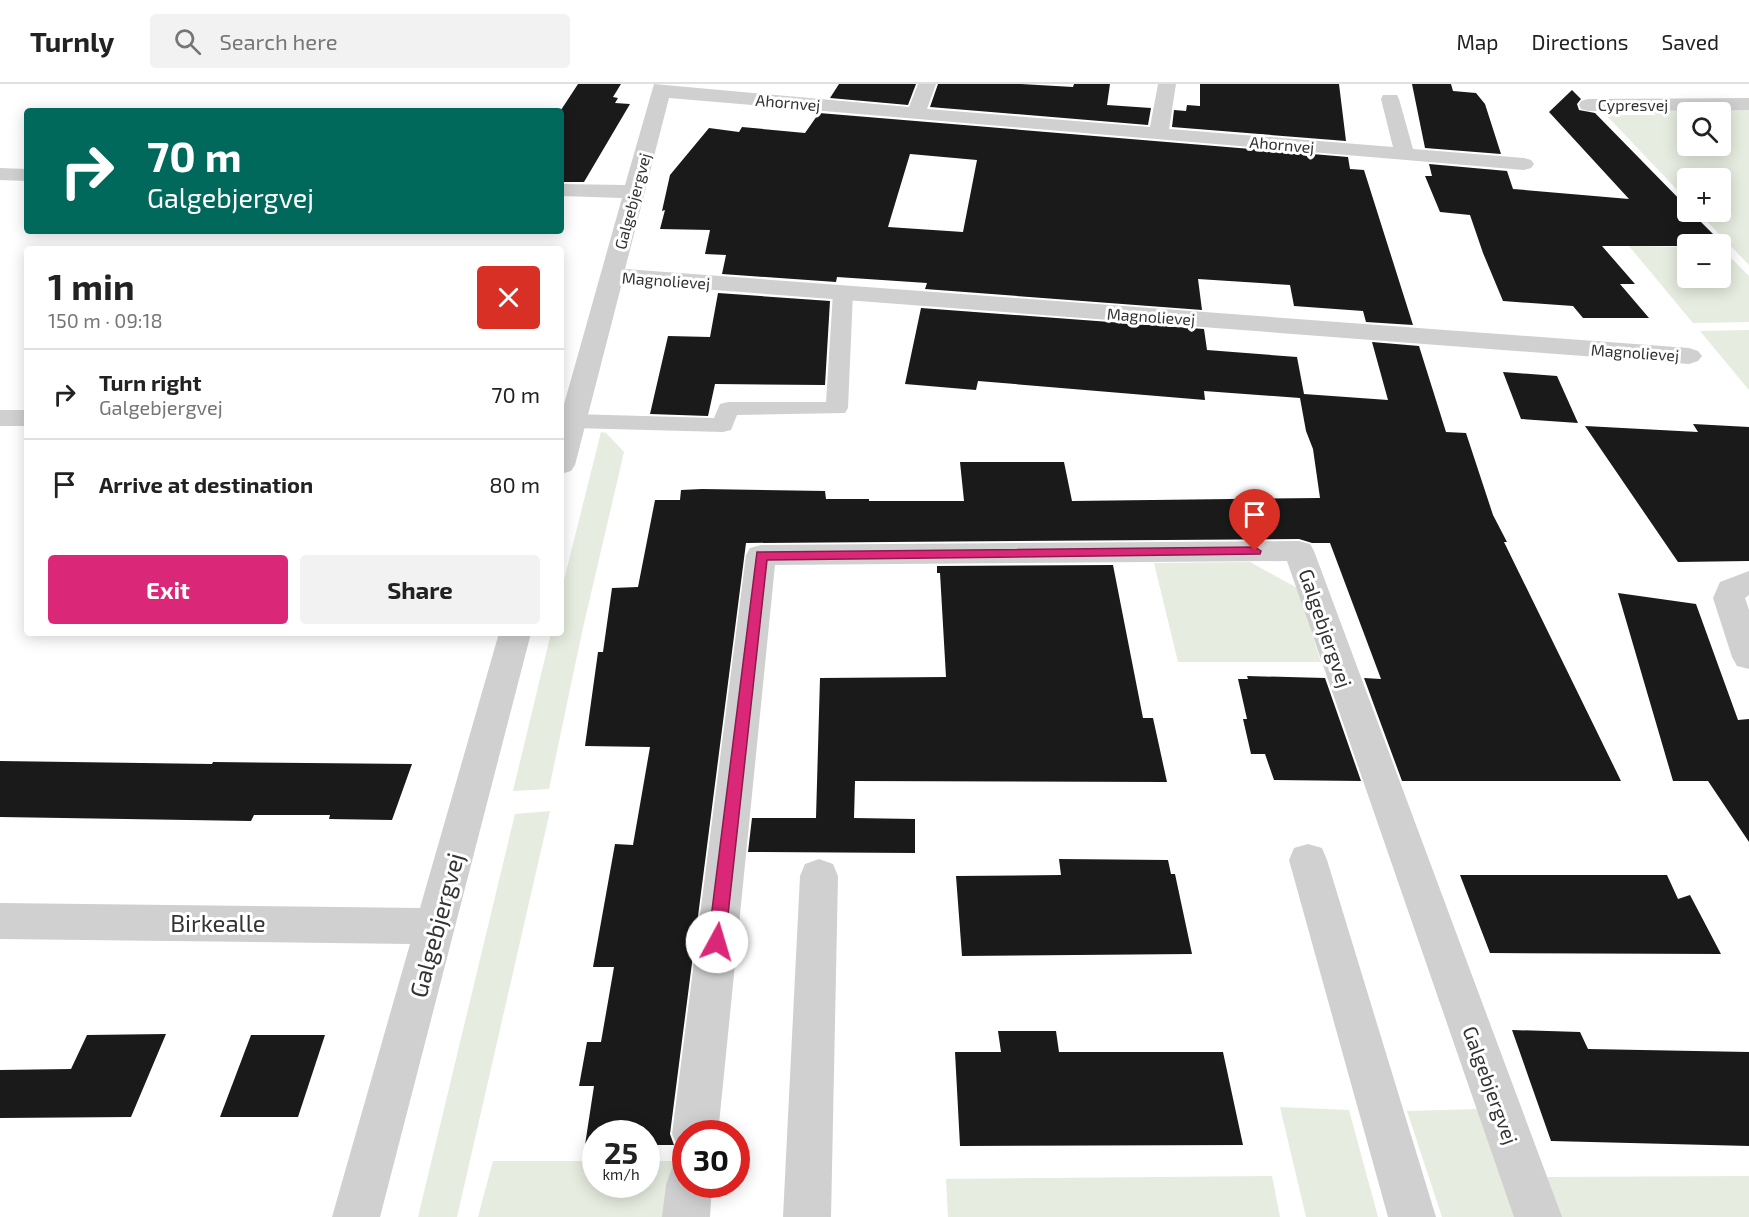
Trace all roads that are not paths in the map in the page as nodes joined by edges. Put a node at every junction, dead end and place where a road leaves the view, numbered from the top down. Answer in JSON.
{"nodes":[{"id":1,"x":927,"y":84,"type":"edge"},
{"id":2,"x":1167,"y":84,"type":"edge"},
{"id":3,"x":661,"y":88,"type":"edge"},
{"id":4,"x":1390,"y":99,"type":"dead end"},
{"id":5,"x":1749,"y":104,"type":"edge"},
{"id":6,"x":1588,"y":105,"type":"dead end"},
{"id":7,"x":916,"y":113,"type":"junction"},
{"id":8,"x":1159,"y":132,"type":"junction"},
{"id":9,"x":1405,"y":155,"type":"junction"},
{"id":10,"x":1524,"y":164,"type":"dead end"},
{"id":11,"x":0,"y":174,"type":"edge"},
{"id":12,"x":24,"y":175,"type":"edge"},
{"id":13,"x":564,"y":190,"type":"edge"},
{"id":14,"x":635,"y":192,"type":"junction"},
{"id":15,"x":613,"y":276,"type":"junction"},
{"id":16,"x":843,"y":293,"type":"junction"},
{"id":17,"x":1689,"y":356,"type":"dead end"},
{"id":18,"x":0,"y":418,"type":"edge"},
{"id":19,"x":24,"y":418,"type":"edge"},
{"id":20,"x":567,"y":421,"type":"edge"},
{"id":21,"x":564,"y":443,"type":"edge"},
{"id":22,"x":1749,"y":582,"type":"edge"},
{"id":23,"x":515,"y":636,"type":"edge"},
{"id":24,"x":1749,"y":657,"type":"edge"},
{"id":25,"x":1308,"y":860,"type":"dead end"},
{"id":26,"x":819,"y":876,"type":"dead end"},
{"id":27,"x":0,"y":921,"type":"edge"},
{"id":28,"x":437,"y":926,"type":"junction"},
{"id":29,"x":697,"y":1120,"type":"edge"},
{"id":30,"x":688,"y":1198,"type":"edge"},
{"id":31,"x":356,"y":1217,"type":"edge"},
{"id":32,"x":686,"y":1217,"type":"edge"},
{"id":33,"x":807,"y":1217,"type":"edge"},
{"id":34,"x":1412,"y":1217,"type":"edge"},
{"id":35,"x":1538,"y":1217,"type":"edge"}],
"edges":[{"from":1,"to":7,"type":"street"},
{"from":2,"to":8,"type":"street"},
{"from":3,"to":7,"type":"street","name":"Ahornvej"},
{"from":3,"to":14,"type":"street","name":"Galgebjergvej"},
{"from":4,"to":9,"type":"street"},
{"from":5,"to":6,"type":"street","name":"Cypresvej"},
{"from":7,"to":8,"type":"street","name":"Ahornvej"},
{"from":8,"to":9,"type":"street","name":"Ahornvej"},
{"from":9,"to":10,"type":"street","name":"Ahornvej"},
{"from":11,"to":12,"type":"street"},
{"from":13,"to":14,"type":"street"},
{"from":14,"to":15,"type":"street","name":"Galgebjergvej"},
{"from":15,"to":16,"type":"street","name":"Magnolievej"},
{"from":15,"to":20,"type":"street","name":"Galgebjergvej"},
{"from":16,"to":17,"type":"street","name":"Magnolievej"},
{"from":16,"to":20,"type":"lane"},
{"from":18,"to":19,"type":"street"},
{"from":20,"to":21,"type":"street","name":"Galgebjergvej"},
{"from":22,"to":24,"type":"street"},
{"from":23,"to":28,"type":"street","name":"Galgebjergvej"},
{"from":25,"to":34,"type":"street"},
{"from":26,"to":33,"type":"street"},
{"from":27,"to":28,"type":"street","name":"Birkealle"},
{"from":28,"to":31,"type":"street","name":"Galgebjergvej"},
{"from":29,"to":35,"type":"street","name":"Galgebjergvej"},
{"from":30,"to":32,"type":"street"}]}
